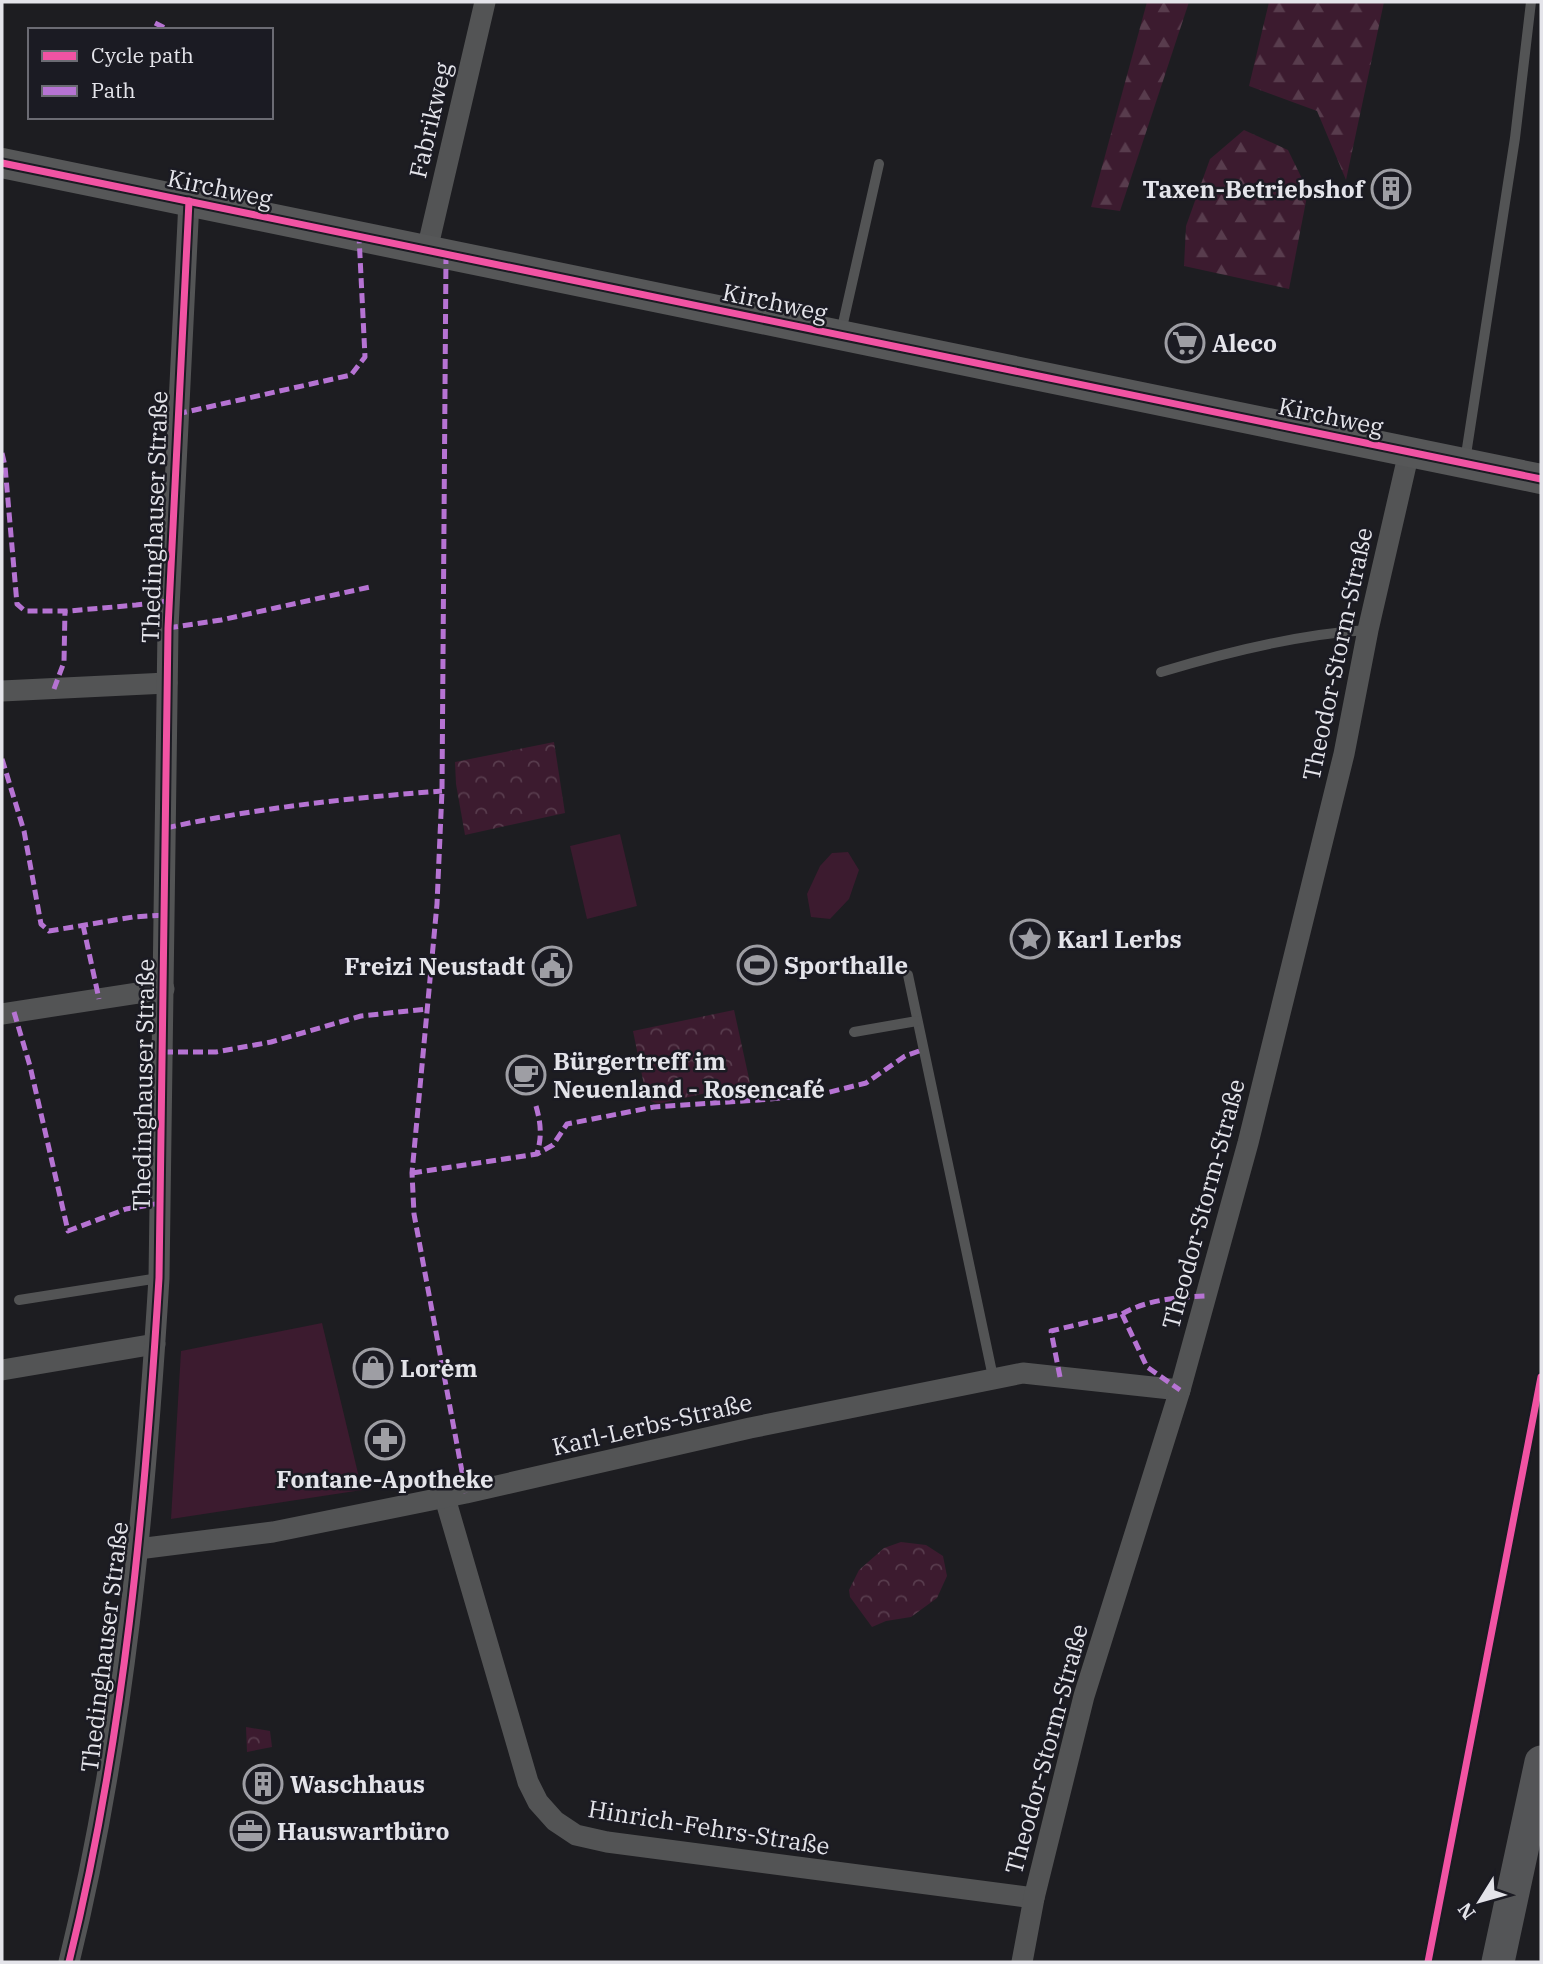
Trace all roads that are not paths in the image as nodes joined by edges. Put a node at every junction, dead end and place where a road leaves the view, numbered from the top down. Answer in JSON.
{"nodes":[{"id":1,"x":485,"y":2,"type":"edge"},
{"id":2,"x":1531,"y":2,"type":"edge"},
{"id":3,"x":2,"y":163,"type":"edge"},
{"id":4,"x":879,"y":164,"type":"dead end"},
{"id":5,"x":189,"y":201,"type":"junction"},
{"id":6,"x":426,"y":250,"type":"junction"},
{"id":7,"x":840,"y":335,"type":"junction"},
{"id":8,"x":1409,"y":452,"type":"junction"},
{"id":9,"x":1465,"y":464,"type":"junction"},
{"id":10,"x":1541,"y":479,"type":"edge"},
{"id":11,"x":1368,"y":630,"type":"junction"},
{"id":12,"x":1161,"y":672,"type":"dead end"},
{"id":13,"x":167,"y":683,"type":"junction"},
{"id":14,"x":2,"y":691,"type":"edge"},
{"id":15,"x":908,"y":975,"type":"dead end"},
{"id":16,"x":164,"y":989,"type":"junction"},
{"id":17,"x":2,"y":1014,"type":"edge"},
{"id":18,"x":917,"y":1021,"type":"junction"},
{"id":19,"x":854,"y":1032,"type":"dead end"},
{"id":20,"x":159,"y":1278,"type":"junction"},
{"id":21,"x":19,"y":1300,"type":"dead end"},
{"id":22,"x":155,"y":1344,"type":"junction"},
{"id":23,"x":2,"y":1370,"type":"edge"},
{"id":24,"x":993,"y":1377,"type":"junction"},
{"id":25,"x":1180,"y":1390,"type":"junction"},
{"id":26,"x":445,"y":1498,"type":"junction"},
{"id":27,"x":138,"y":1549,"type":"junction"},
{"id":28,"x":1541,"y":1762,"type":"edge"},
{"id":29,"x":1034,"y":1898,"type":"junction"},
{"id":30,"x":69,"y":1962,"type":"edge"},
{"id":31,"x":1022,"y":1962,"type":"edge"},
{"id":32,"x":1498,"y":1962,"type":"edge"}],
"edges":[{"from":1,"to":6,"type":"street","name":"Fabrikweg"},
{"from":2,"to":9,"type":"lane"},
{"from":3,"to":5,"type":"street","name":"Kirchweg"},
{"from":4,"to":7,"type":"lane"},
{"from":5,"to":6,"type":"street","name":"Kirchweg"},
{"from":5,"to":13,"type":"street","name":"Thedinghauser Straße"},
{"from":6,"to":7,"type":"street","name":"Kirchweg"},
{"from":7,"to":8,"type":"street","name":"Kirchweg"},
{"from":8,"to":9,"type":"street","name":"Kirchweg"},
{"from":8,"to":11,"type":"street","name":"Theodor-Storm-Straße"},
{"from":9,"to":10,"type":"street","name":"Kirchweg"},
{"from":11,"to":12,"type":"lane"},
{"from":11,"to":25,"type":"street","name":"Theodor-Storm-Straße"},
{"from":13,"to":14,"type":"street"},
{"from":13,"to":16,"type":"street","name":"Thedinghauser Straße"},
{"from":15,"to":18,"type":"lane"},
{"from":16,"to":17,"type":"street"},
{"from":16,"to":20,"type":"street","name":"Thedinghauser Straße"},
{"from":18,"to":19,"type":"lane"},
{"from":18,"to":24,"type":"lane"},
{"from":20,"to":21,"type":"lane"},
{"from":20,"to":22,"type":"street","name":"Thedinghauser Straße"},
{"from":22,"to":23,"type":"street"},
{"from":22,"to":27,"type":"street","name":"Thedinghauser Straße"},
{"from":24,"to":25,"type":"street","name":"Karl-Lerbs-Straße"},
{"from":24,"to":26,"type":"street","name":"Karl-Lerbs-Straße"},
{"from":25,"to":29,"type":"street","name":"Theodor-Storm-Straße"},
{"from":26,"to":27,"type":"street","name":"Karl-Lerbs-Straße"},
{"from":26,"to":29,"type":"street","name":"Hinrich-Fehrs-Straße"},
{"from":27,"to":30,"type":"street","name":"Thedinghauser Straße"},
{"from":28,"to":32,"type":"main road"},
{"from":29,"to":31,"type":"street","name":"Theodor-Storm-Straße"}]}
